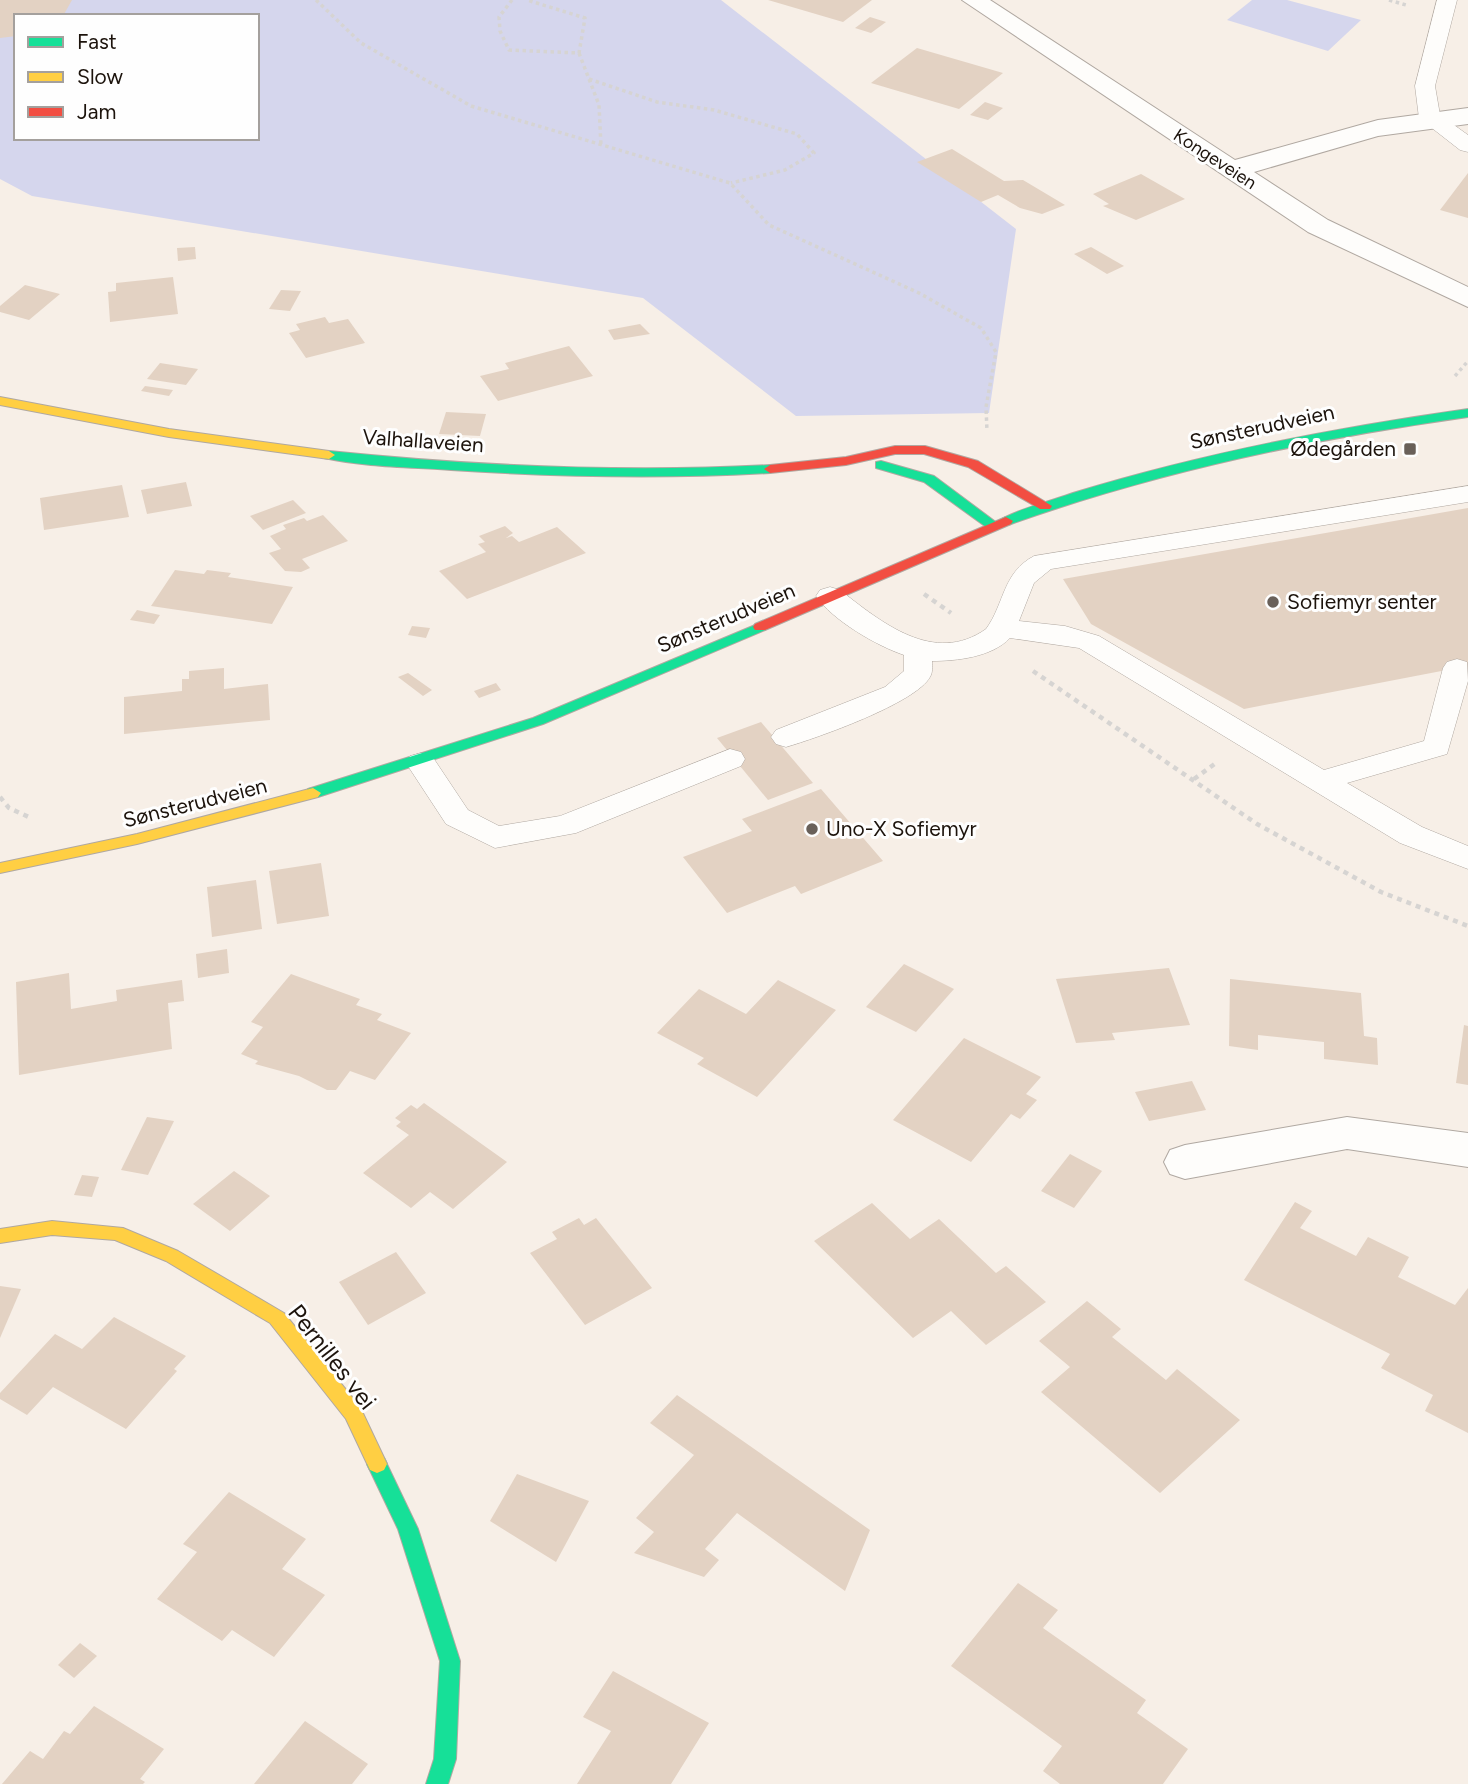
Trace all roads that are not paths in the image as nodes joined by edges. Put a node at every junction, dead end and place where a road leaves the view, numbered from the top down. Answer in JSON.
{"nodes":[{"id":1,"x":974,"y":0,"type":"edge"},
{"id":2,"x":1447,"y":0,"type":"edge"},
{"id":3,"x":1468,"y":116,"type":"edge"},
{"id":4,"x":1430,"y":118,"type":"junction"},
{"id":5,"x":1468,"y":145,"type":"edge"},
{"id":6,"x":1232,"y":170,"type":"junction"},
{"id":7,"x":1468,"y":298,"type":"edge"},
{"id":8,"x":0,"y":401,"type":"edge"},
{"id":9,"x":1468,"y":413,"type":"edge"},
{"id":10,"x":847,"y":461,"type":"junction"},
{"id":11,"x":1468,"y":494,"type":"edge"},
{"id":12,"x":1045,"y":506,"type":"junction"},
{"id":13,"x":994,"y":526,"type":"junction"},
{"id":14,"x":830,"y":596,"type":"junction"},
{"id":15,"x":996,"y":634,"type":"junction"},
{"id":16,"x":918,"y":649,"type":"junction"},
{"id":17,"x":1457,"y":668,"type":"dead end"},
{"id":18,"x":786,"y":737,"type":"dead end"},
{"id":19,"x":730,"y":759,"type":"dead end"},
{"id":20,"x":421,"y":763,"type":"junction"},
{"id":21,"x":1320,"y":781,"type":"junction"},
{"id":22,"x":1468,"y":858,"type":"edge"},
{"id":23,"x":0,"y":868,"type":"edge"},
{"id":24,"x":1468,"y":1150,"type":"edge"},
{"id":25,"x":1185,"y":1162,"type":"dead end"},
{"id":26,"x":0,"y":1236,"type":"edge"},
{"id":27,"x":437,"y":1784,"type":"edge"}],
"edges":[{"from":1,"to":6,"type":"street","name":"Kongeveien"},
{"from":2,"to":4,"type":"lane"},
{"from":3,"to":4,"type":"street"},
{"from":4,"to":5,"type":"lane"},
{"from":4,"to":6,"type":"street"},
{"from":6,"to":7,"type":"street","name":"Kongeveien"},
{"from":8,"to":10,"type":"street","name":"Valhallaveien"},
{"from":9,"to":12,"type":"street","name":"Sønsterudveien"},
{"from":10,"to":12,"type":"street","name":"Valhallaveien"},
{"from":10,"to":13,"type":"street","name":"Valhallaveien"},
{"from":11,"to":15,"type":"lane"},
{"from":12,"to":13,"type":"street","name":"Sønsterudveien"},
{"from":13,"to":14,"type":"street","name":"Sønsterudveien"},
{"from":14,"to":16,"type":"lane"},
{"from":14,"to":20,"type":"street","name":"Sønsterudveien"},
{"from":15,"to":16,"type":"lane"},
{"from":15,"to":21,"type":"lane"},
{"from":16,"to":18,"type":"lane"},
{"from":17,"to":21,"type":"lane"},
{"from":19,"to":20,"type":"lane"},
{"from":20,"to":23,"type":"street","name":"Sønsterudveien"},
{"from":21,"to":22,"type":"lane"},
{"from":24,"to":25,"type":"street"},
{"from":26,"to":27,"type":"street","name":"Pernilles vei"}]}
